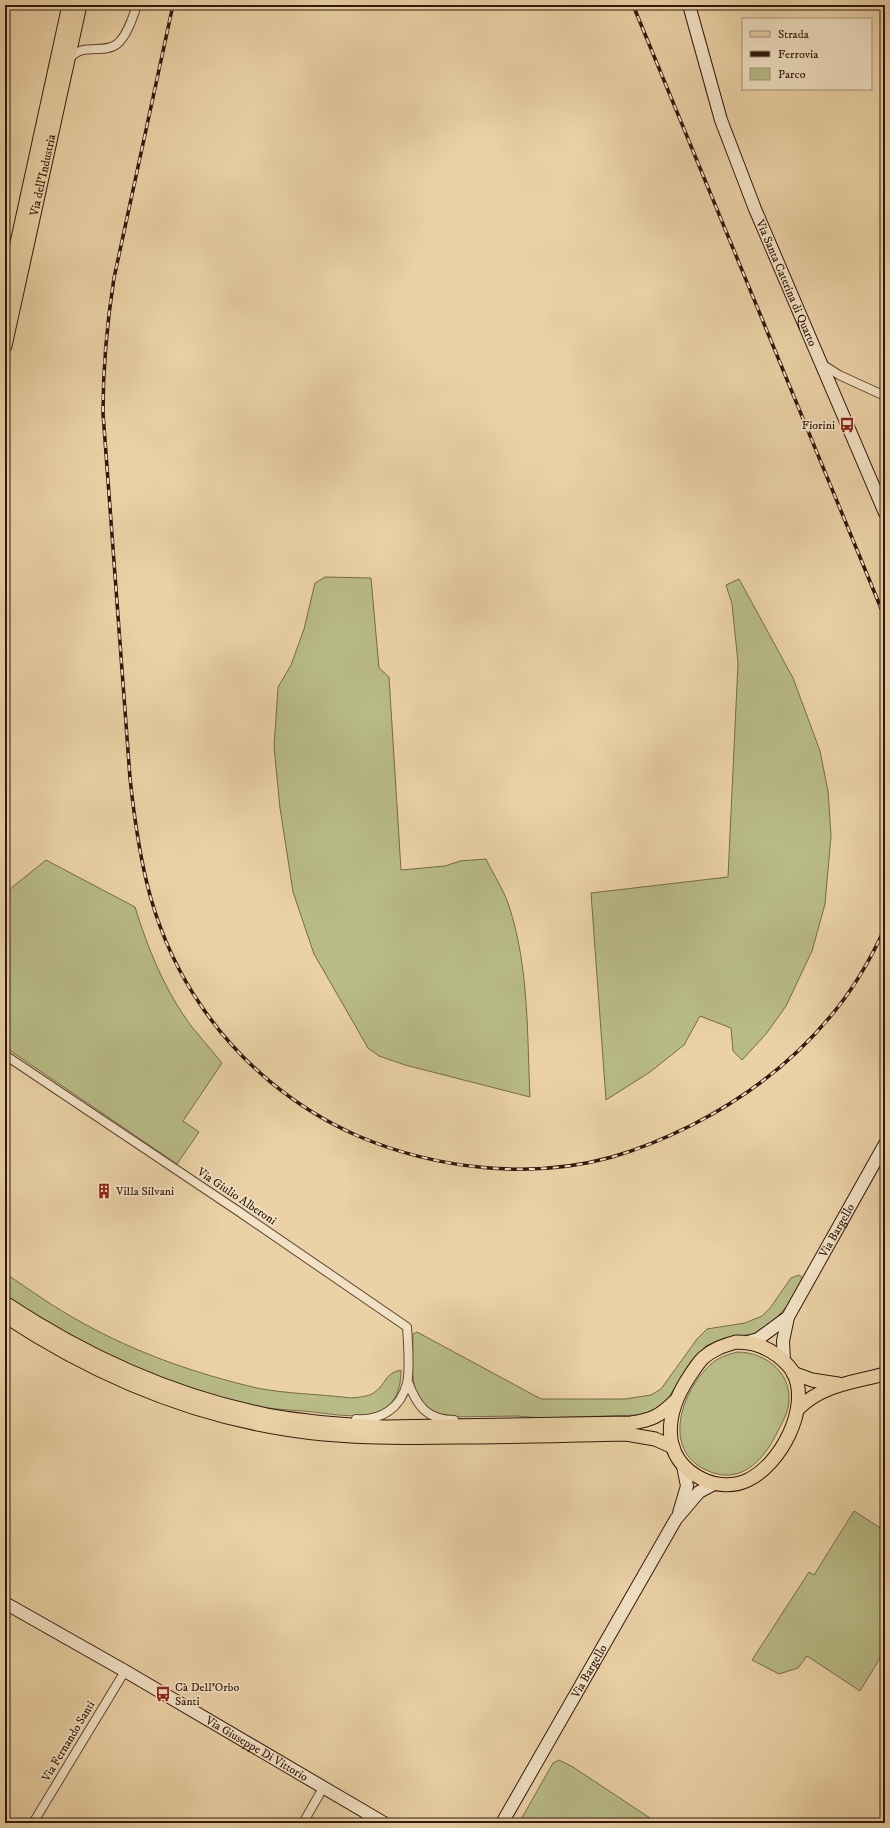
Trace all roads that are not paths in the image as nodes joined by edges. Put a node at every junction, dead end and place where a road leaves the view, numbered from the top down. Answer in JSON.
{"nodes":[{"id":1,"x":69,"y":5,"type":"edge"},
{"id":2,"x":80,"y":5,"type":"edge"},
{"id":3,"x":137,"y":5,"type":"edge"},
{"id":4,"x":689,"y":5,"type":"edge"},
{"id":5,"x":694,"y":5,"type":"edge"},
{"id":6,"x":701,"y":48,"type":"junction"},
{"id":7,"x":66,"y":67,"type":"junction"},
{"id":8,"x":5,"y":298,"type":"edge"},
{"id":9,"x":5,"y":346,"type":"edge"},
{"id":10,"x":820,"y":362,"type":"junction"},
{"id":11,"x":885,"y":396,"type":"edge"},
{"id":12,"x":885,"y":513,"type":"edge"},
{"id":13,"x":5,"y":1055,"type":"edge"},
{"id":14,"x":885,"y":1144,"type":"edge"},
{"id":15,"x":5,"y":1303,"type":"edge"},
{"id":16,"x":5,"y":1316,"type":"edge"},
{"id":17,"x":788,"y":1317,"type":"junction"},
{"id":18,"x":748,"y":1342,"type":"junction"},
{"id":19,"x":784,"y":1361,"type":"junction"},
{"id":20,"x":793,"y":1373,"type":"junction"},
{"id":21,"x":885,"y":1374,"type":"edge"},
{"id":22,"x":408,"y":1382,"type":"junction"},
{"id":23,"x":840,"y":1384,"type":"junction"},
{"id":24,"x":675,"y":1402,"type":"junction"},
{"id":25,"x":799,"y":1408,"type":"junction"},
{"id":26,"x":278,"y":1416,"type":"junction"},
{"id":27,"x":528,"y":1425,"type":"junction"},
{"id":28,"x":672,"y":1447,"type":"junction"},
{"id":29,"x":683,"y":1466,"type":"junction"},
{"id":30,"x":714,"y":1484,"type":"junction"},
{"id":31,"x":676,"y":1519,"type":"junction"},
{"id":32,"x":5,"y":1603,"type":"edge"},
{"id":33,"x":124,"y":1671,"type":"junction"},
{"id":34,"x":323,"y":1788,"type":"junction"},
{"id":35,"x":33,"y":1823,"type":"edge"},
{"id":36,"x":303,"y":1823,"type":"edge"},
{"id":37,"x":384,"y":1823,"type":"edge"},
{"id":38,"x":502,"y":1823,"type":"edge"}],
"edges":[{"from":1,"to":8,"type":"main road","name":"Via dell'Industria"},
{"from":2,"to":7,"type":"main road","name":"Via dell'Industria"},
{"from":3,"to":7,"type":"street"},
{"from":4,"to":6,"type":"street","name":"Via Santa Caterina di Quarto"},
{"from":5,"to":6,"type":"street","name":"Via Santa Caterina di Quarto"},
{"from":6,"to":10,"type":"street","name":"Via Santa Caterina di Quarto"},
{"from":7,"to":9,"type":"main road","name":"Via dell'Industria"},
{"from":10,"to":11,"type":"street"},
{"from":10,"to":12,"type":"street","name":"Via Santa Caterina di Quarto"},
{"from":13,"to":22,"type":"street","name":"Via Giulio Alberoni"},
{"from":14,"to":17,"type":"street","name":"Via Bargello"},
{"from":15,"to":26,"type":"main road"},
{"from":16,"to":28,"type":"main road"},
{"from":17,"to":18,"type":"street","name":"Via Bargello"},
{"from":17,"to":19,"type":"street","name":"Via Bargello"},
{"from":18,"to":19,"type":"main road"},
{"from":18,"to":24,"type":"main road"},
{"from":19,"to":20,"type":"main road"},
{"from":20,"to":23,"type":"main road"},
{"from":20,"to":25,"type":"main road"},
{"from":21,"to":23,"type":"main road"},
{"from":22,"to":26,"type":"street"},
{"from":22,"to":27,"type":"street"},
{"from":23,"to":25,"type":"main road"},
{"from":24,"to":27,"type":"main road"},
{"from":24,"to":28,"type":"main road"},
{"from":25,"to":30,"type":"main road"},
{"from":26,"to":27,"type":"main road"},
{"from":28,"to":29,"type":"main road"},
{"from":29,"to":30,"type":"main road"},
{"from":29,"to":31,"type":"street","name":"Via Bargello"},
{"from":30,"to":31,"type":"street","name":"Via Bargello"},
{"from":31,"to":38,"type":"street","name":"Via Bargello"},
{"from":32,"to":33,"type":"street","name":"Via Giuseppe Di Vittorio"},
{"from":33,"to":34,"type":"street","name":"Via Giuseppe Di Vittorio"},
{"from":33,"to":35,"type":"street","name":"Via Fernando Santi"},
{"from":34,"to":36,"type":"street"},
{"from":34,"to":37,"type":"street","name":"Via Giuseppe Di Vittorio"}]}
